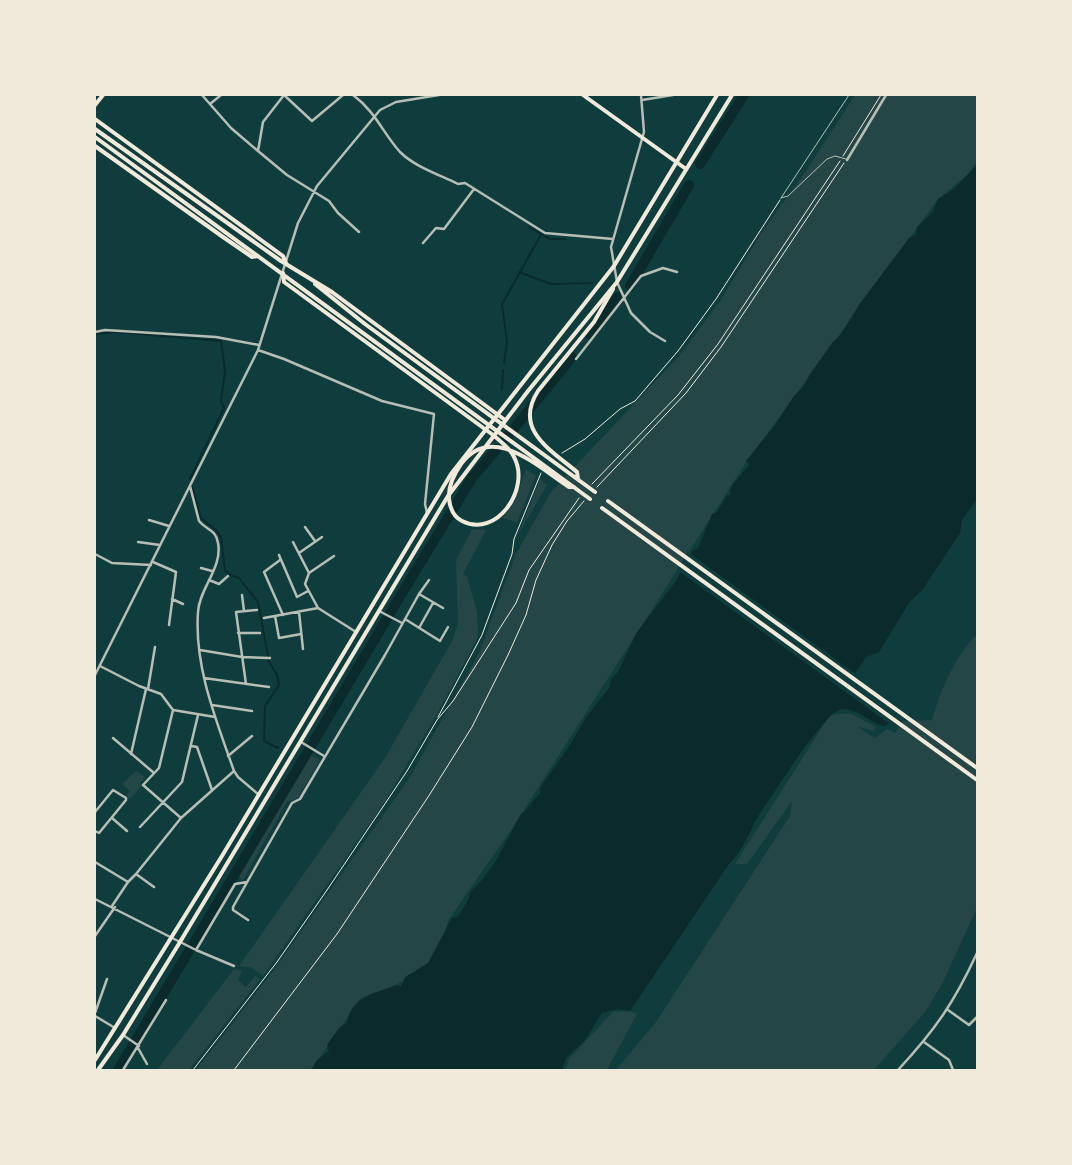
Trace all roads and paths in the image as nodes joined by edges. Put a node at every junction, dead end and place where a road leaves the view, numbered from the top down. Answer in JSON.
{"nodes":[{"id":1,"x":103,"y":95,"type":"edge"},
{"id":2,"x":202,"y":95,"type":"edge"},
{"id":3,"x":221,"y":95,"type":"edge"},
{"id":4,"x":284,"y":95,"type":"edge"},
{"id":5,"x":343,"y":95,"type":"edge"},
{"id":6,"x":353,"y":95,"type":"edge"},
{"id":7,"x":439,"y":95,"type":"edge"},
{"id":8,"x":583,"y":95,"type":"edge"},
{"id":9,"x":641,"y":95,"type":"edge"},
{"id":10,"x":673,"y":95,"type":"edge"},
{"id":11,"x":717,"y":95,"type":"edge"},
{"id":12,"x":732,"y":95,"type":"edge"},
{"id":13,"x":849,"y":95,"type":"edge"},
{"id":14,"x":881,"y":95,"type":"edge"},
{"id":15,"x":886,"y":95,"type":"edge"},
{"id":16,"x":642,"y":100,"type":"junction"},
{"id":17,"x":210,"y":104,"type":"junction"},
{"id":18,"x":95,"y":105,"type":"edge"},
{"id":19,"x":376,"y":115,"type":"junction"},
{"id":20,"x":95,"y":119,"type":"edge"},
{"id":21,"x":95,"y":129,"type":"edge"},
{"id":22,"x":95,"y":137,"type":"edge"},
{"id":23,"x":642,"y":138,"type":"junction"},
{"id":24,"x":95,"y":146,"type":"edge"},
{"id":25,"x":258,"y":151,"type":"junction"},
{"id":26,"x":842,"y":158,"type":"junction"},
{"id":27,"x":846,"y":160,"type":"junction"},
{"id":28,"x":676,"y":162,"type":"junction"},
{"id":29,"x":686,"y":169,"type":"junction"},
{"id":30,"x":474,"y":188,"type":"junction"},
{"id":31,"x":314,"y":192,"type":"junction"},
{"id":32,"x":781,"y":198,"type":"junction"},
{"id":33,"x":359,"y":232,"type":"dead end"},
{"id":34,"x":613,"y":238,"type":"junction"},
{"id":35,"x":423,"y":243,"type":"dead end"},
{"id":36,"x":258,"y":256,"type":"junction"},
{"id":37,"x":286,"y":263,"type":"junction"},
{"id":38,"x":614,"y":266,"type":"junction"},
{"id":39,"x":677,"y":272,"type":"dead end"},
{"id":40,"x":283,"y":273,"type":"junction"},
{"id":41,"x":306,"y":276,"type":"junction"},
{"id":42,"x":617,"y":282,"type":"junction"},
{"id":43,"x":624,"y":300,"type":"junction"},
{"id":44,"x":95,"y":332,"type":"edge"},
{"id":45,"x":665,"y":341,"type":"dead end"},
{"id":46,"x":578,"y":342,"type":"junction"},
{"id":47,"x":259,"y":345,"type":"junction"},
{"id":48,"x":585,"y":347,"type":"junction"},
{"id":49,"x":258,"y":350,"type":"junction"},
{"id":50,"x":576,"y":359,"type":"dead end"},
{"id":51,"x":497,"y":414,"type":"junction"},
{"id":52,"x":506,"y":420,"type":"junction"},
{"id":53,"x":485,"y":430,"type":"junction"},
{"id":54,"x":493,"y":435,"type":"junction"},
{"id":55,"x":556,"y":457,"type":"dead end"},
{"id":56,"x":544,"y":470,"type":"dead end"},
{"id":57,"x":578,"y":479,"type":"junction"},
{"id":58,"x":190,"y":485,"type":"junction"},
{"id":59,"x":575,"y":487,"type":"junction"},
{"id":60,"x":589,"y":487,"type":"dead end"},
{"id":61,"x":596,"y":489,"type":"joint"},
{"id":62,"x":583,"y":494,"type":"dead end"},
{"id":63,"x":590,"y":499,"type":"dead end"},
{"id":64,"x":585,"y":501,"type":"dead end"},
{"id":65,"x":608,"y":501,"type":"dead end"},
{"id":66,"x":602,"y":508,"type":"dead end"},
{"id":67,"x":427,"y":513,"type":"junction"},
{"id":68,"x":149,"y":520,"type":"dead end"},
{"id":69,"x":169,"y":526,"type":"junction"},
{"id":70,"x":305,"y":526,"type":"dead end"},
{"id":71,"x":322,"y":537,"type":"dead end"},
{"id":72,"x":315,"y":541,"type":"junction"},
{"id":73,"x":138,"y":542,"type":"dead end"},
{"id":74,"x":293,"y":542,"type":"dead end"},
{"id":75,"x":160,"y":545,"type":"junction"},
{"id":76,"x":299,"y":553,"type":"junction"},
{"id":77,"x":95,"y":554,"type":"edge"},
{"id":78,"x":279,"y":555,"type":"dead end"},
{"id":79,"x":334,"y":556,"type":"dead end"},
{"id":80,"x":280,"y":560,"type":"junction"},
{"id":81,"x":152,"y":563,"type":"junction"},
{"id":82,"x":201,"y":568,"type":"dead end"},
{"id":83,"x":212,"y":571,"type":"junction"},
{"id":84,"x":309,"y":573,"type":"junction"},
{"id":85,"x":228,"y":576,"type":"dead end"},
{"id":86,"x":209,"y":580,"type":"junction"},
{"id":87,"x":429,"y":580,"type":"dead end"},
{"id":88,"x":308,"y":591,"type":"junction"},
{"id":89,"x":419,"y":594,"type":"junction"},
{"id":90,"x":242,"y":595,"type":"dead end"},
{"id":91,"x":172,"y":599,"type":"junction"},
{"id":92,"x":433,"y":602,"type":"junction"},
{"id":93,"x":183,"y":604,"type":"dead end"},
{"id":94,"x":318,"y":608,"type":"junction"},
{"id":95,"x":443,"y":608,"type":"dead end"},
{"id":96,"x":257,"y":610,"type":"dead end"},
{"id":97,"x":379,"y":610,"type":"junction"},
{"id":98,"x":244,"y":611,"type":"junction"},
{"id":99,"x":298,"y":612,"type":"junction"},
{"id":100,"x":283,"y":615,"type":"junction"},
{"id":101,"x":275,"y":616,"type":"junction"},
{"id":102,"x":264,"y":618,"type":"dead end"},
{"id":103,"x":405,"y":619,"type":"junction"},
{"id":104,"x":402,"y":624,"type":"junction"},
{"id":105,"x":169,"y":625,"type":"dead end"},
{"id":106,"x":448,"y":627,"type":"dead end"},
{"id":107,"x":419,"y":628,"type":"junction"},
{"id":108,"x":356,"y":632,"type":"junction"},
{"id":109,"x":238,"y":633,"type":"junction"},
{"id":110,"x":260,"y":633,"type":"dead end"},
{"id":111,"x":301,"y":634,"type":"junction"},
{"id":112,"x":156,"y":647,"type":"dead end"},
{"id":113,"x":303,"y":649,"type":"dead end"},
{"id":114,"x":200,"y":650,"type":"junction"},
{"id":115,"x":242,"y":657,"type":"junction"},
{"id":116,"x":270,"y":658,"type":"dead end"},
{"id":117,"x":100,"y":666,"type":"junction"},
{"id":118,"x":95,"y":675,"type":"edge"},
{"id":119,"x":204,"y":678,"type":"junction"},
{"id":120,"x":246,"y":684,"type":"junction"},
{"id":121,"x":269,"y":687,"type":"dead end"},
{"id":122,"x":147,"y":689,"type":"junction"},
{"id":123,"x":212,"y":705,"type":"junction"},
{"id":124,"x":173,"y":710,"type":"junction"},
{"id":125,"x":252,"y":711,"type":"dead end"},
{"id":126,"x":198,"y":715,"type":"junction"},
{"id":127,"x":215,"y":718,"type":"junction"},
{"id":128,"x":437,"y":720,"type":"junction"},
{"id":129,"x":252,"y":736,"type":"dead end"},
{"id":130,"x":113,"y":738,"type":"dead end"},
{"id":131,"x":301,"y":742,"type":"junction"},
{"id":132,"x":191,"y":746,"type":"junction"},
{"id":133,"x":131,"y":754,"type":"junction"},
{"id":134,"x":228,"y":756,"type":"junction"},
{"id":135,"x":324,"y":756,"type":"junction"},
{"id":136,"x":977,"y":768,"type":"edge"},
{"id":137,"x":234,"y":771,"type":"junction"},
{"id":138,"x":154,"y":773,"type":"junction"},
{"id":139,"x":977,"y":780,"type":"edge"},
{"id":140,"x":212,"y":790,"type":"junction"},
{"id":141,"x":259,"y":795,"type":"junction"},
{"id":142,"x":163,"y":802,"type":"junction"},
{"id":143,"x":95,"y":812,"type":"edge"},
{"id":144,"x":112,"y":818,"type":"junction"},
{"id":145,"x":181,"y":818,"type":"junction"},
{"id":146,"x":140,"y":827,"type":"dead end"},
{"id":147,"x":95,"y":831,"type":"edge"},
{"id":148,"x":127,"y":831,"type":"dead end"},
{"id":149,"x":95,"y":862,"type":"edge"},
{"id":150,"x":136,"y":874,"type":"junction"},
{"id":151,"x":128,"y":882,"type":"junction"},
{"id":152,"x":247,"y":882,"type":"junction"},
{"id":153,"x":154,"y":887,"type":"dead end"},
{"id":154,"x":95,"y":899,"type":"edge"},
{"id":155,"x":113,"y":907,"type":"junction"},
{"id":156,"x":248,"y":920,"type":"dead end"},
{"id":157,"x":95,"y":936,"type":"edge"},
{"id":158,"x":172,"y":937,"type":"junction"},
{"id":159,"x":180,"y":942,"type":"junction"},
{"id":160,"x":195,"y":950,"type":"junction"},
{"id":161,"x":977,"y":953,"type":"edge"},
{"id":162,"x":234,"y":966,"type":"dead end"},
{"id":163,"x":106,"y":979,"type":"dead end"},
{"id":164,"x":166,"y":1000,"type":"dead end"},
{"id":165,"x":948,"y":1010,"type":"junction"},
{"id":166,"x":95,"y":1015,"type":"edge"},
{"id":167,"x":977,"y":1017,"type":"edge"},
{"id":168,"x":116,"y":1028,"type":"junction"},
{"id":169,"x":123,"y":1035,"type":"junction"},
{"id":170,"x":924,"y":1042,"type":"junction"},
{"id":171,"x":138,"y":1047,"type":"junction"},
{"id":172,"x":95,"y":1060,"type":"edge"},
{"id":173,"x":147,"y":1064,"type":"dead end"},
{"id":174,"x":98,"y":1070,"type":"edge"},
{"id":175,"x":123,"y":1070,"type":"edge"},
{"id":176,"x":193,"y":1070,"type":"edge"},
{"id":177,"x":234,"y":1070,"type":"edge"},
{"id":178,"x":898,"y":1070,"type":"edge"},
{"id":179,"x":953,"y":1070,"type":"edge"}],
"edges":[{"from":1,"to":18,"type":"main road"},
{"from":2,"to":17,"type":"street"},
{"from":3,"to":17,"type":"street"},
{"from":4,"to":5,"type":"street"},
{"from":4,"to":25,"type":"street"},
{"from":6,"to":19,"type":"street"},
{"from":7,"to":19,"type":"street"},
{"from":8,"to":23,"type":"main road"},
{"from":9,"to":16,"type":"street"},
{"from":10,"to":16,"type":"street"},
{"from":11,"to":28,"type":"main road"},
{"from":12,"to":29,"type":"main road"},
{"from":13,"to":32,"type":"lane"},
{"from":14,"to":26,"type":"path"},
{"from":15,"to":27,"type":"street"},
{"from":16,"to":23,"type":"street"},
{"from":17,"to":25,"type":"street"},
{"from":19,"to":30,"type":"street"},
{"from":19,"to":31,"type":"street"},
{"from":20,"to":37,"type":"main road"},
{"from":21,"to":37,"type":"main road"},
{"from":22,"to":36,"type":"main road"},
{"from":23,"to":28,"type":"main road"},
{"from":23,"to":34,"type":"street"},
{"from":24,"to":36,"type":"main road"},
{"from":25,"to":31,"type":"street"},
{"from":26,"to":27,"type":"lane"},
{"from":26,"to":32,"type":"lane"},
{"from":26,"to":60,"type":"path"},
{"from":27,"to":61,"type":"path"},
{"from":28,"to":29,"type":"main road"},
{"from":28,"to":38,"type":"main road"},
{"from":29,"to":42,"type":"main road"},
{"from":30,"to":34,"type":"street"},
{"from":30,"to":35,"type":"street"},
{"from":31,"to":33,"type":"street"},
{"from":31,"to":37,"type":"street"},
{"from":32,"to":55,"type":"path"},
{"from":34,"to":38,"type":"street"},
{"from":36,"to":40,"type":"main road"},
{"from":37,"to":40,"type":"street"},
{"from":37,"to":41,"type":"main road"},
{"from":38,"to":42,"type":"street"},
{"from":38,"to":51,"type":"main road"},
{"from":39,"to":43,"type":"street"},
{"from":40,"to":47,"type":"street"},
{"from":40,"to":53,"type":"main road"},
{"from":40,"to":59,"type":"main road"},
{"from":41,"to":51,"type":"main road"},
{"from":41,"to":57,"type":"main road"},
{"from":42,"to":43,"type":"street"},
{"from":42,"to":46,"type":"main road"},
{"from":42,"to":52,"type":"main road"},
{"from":43,"to":45,"type":"street"},
{"from":43,"to":48,"type":"street"},
{"from":44,"to":47,"type":"street"},
{"from":46,"to":48,"type":"street"},
{"from":46,"to":57,"type":"main road"},
{"from":47,"to":49,"type":"street"},
{"from":48,"to":50,"type":"street"},
{"from":49,"to":58,"type":"street"},
{"from":49,"to":67,"type":"street"},
{"from":51,"to":52,"type":"main road"},
{"from":51,"to":53,"type":"main road"},
{"from":52,"to":54,"type":"main road"},
{"from":53,"to":54,"type":"main road"},
{"from":53,"to":67,"type":"main road"},
{"from":54,"to":59,"type":"main road"},
{"from":54,"to":97,"type":"main road"},
{"from":56,"to":128,"type":"path"},
{"from":57,"to":61,"type":"main road"},
{"from":58,"to":69,"type":"street"},
{"from":58,"to":83,"type":"street"},
{"from":59,"to":63,"type":"main road"},
{"from":62,"to":128,"type":"path"},
{"from":64,"to":177,"type":"path"},
{"from":65,"to":136,"type":"main road"},
{"from":66,"to":139,"type":"main road"},
{"from":67,"to":108,"type":"main road"},
{"from":68,"to":69,"type":"street"},
{"from":69,"to":75,"type":"street"},
{"from":70,"to":72,"type":"street"},
{"from":71,"to":72,"type":"street"},
{"from":72,"to":76,"type":"street"},
{"from":73,"to":75,"type":"street"},
{"from":74,"to":76,"type":"street"},
{"from":75,"to":81,"type":"street"},
{"from":76,"to":84,"type":"street"},
{"from":77,"to":81,"type":"street"},
{"from":78,"to":80,"type":"street"},
{"from":79,"to":84,"type":"street"},
{"from":80,"to":88,"type":"street"},
{"from":80,"to":100,"type":"street"},
{"from":81,"to":91,"type":"street"},
{"from":81,"to":117,"type":"street"},
{"from":82,"to":83,"type":"street"},
{"from":83,"to":86,"type":"street"},
{"from":84,"to":88,"type":"street"},
{"from":85,"to":86,"type":"street"},
{"from":86,"to":114,"type":"street"},
{"from":87,"to":89,"type":"street"},
{"from":88,"to":94,"type":"street"},
{"from":89,"to":92,"type":"street"},
{"from":89,"to":103,"type":"street"},
{"from":90,"to":98,"type":"street"},
{"from":91,"to":93,"type":"street"},
{"from":91,"to":105,"type":"street"},
{"from":92,"to":95,"type":"street"},
{"from":92,"to":107,"type":"street"},
{"from":94,"to":99,"type":"street"},
{"from":94,"to":108,"type":"street"},
{"from":96,"to":98,"type":"street"},
{"from":97,"to":104,"type":"street"},
{"from":97,"to":131,"type":"main road"},
{"from":98,"to":109,"type":"street"},
{"from":99,"to":100,"type":"street"},
{"from":99,"to":111,"type":"street"},
{"from":100,"to":101,"type":"street"},
{"from":101,"to":102,"type":"street"},
{"from":101,"to":111,"type":"street"},
{"from":103,"to":104,"type":"street"},
{"from":103,"to":107,"type":"street"},
{"from":104,"to":135,"type":"street"},
{"from":106,"to":107,"type":"street"},
{"from":108,"to":141,"type":"main road"},
{"from":109,"to":110,"type":"street"},
{"from":109,"to":115,"type":"street"},
{"from":111,"to":113,"type":"street"},
{"from":112,"to":122,"type":"street"},
{"from":114,"to":115,"type":"street"},
{"from":114,"to":119,"type":"street"},
{"from":115,"to":116,"type":"street"},
{"from":115,"to":120,"type":"street"},
{"from":117,"to":118,"type":"street"},
{"from":117,"to":122,"type":"street"},
{"from":119,"to":120,"type":"street"},
{"from":119,"to":123,"type":"street"},
{"from":120,"to":121,"type":"street"},
{"from":122,"to":124,"type":"street"},
{"from":122,"to":133,"type":"street"},
{"from":123,"to":125,"type":"street"},
{"from":123,"to":127,"type":"street"},
{"from":124,"to":126,"type":"street"},
{"from":124,"to":138,"type":"street"},
{"from":126,"to":127,"type":"street"},
{"from":126,"to":132,"type":"street"},
{"from":127,"to":134,"type":"street"},
{"from":128,"to":176,"type":"path"},
{"from":129,"to":134,"type":"street"},
{"from":130,"to":133,"type":"street"},
{"from":131,"to":135,"type":"street"},
{"from":131,"to":159,"type":"main road"},
{"from":132,"to":140,"type":"street"},
{"from":132,"to":142,"type":"street"},
{"from":133,"to":138,"type":"street"},
{"from":134,"to":137,"type":"street"},
{"from":135,"to":152,"type":"street"},
{"from":137,"to":140,"type":"street"},
{"from":137,"to":141,"type":"street"},
{"from":138,"to":142,"type":"street"},
{"from":140,"to":145,"type":"street"},
{"from":141,"to":158,"type":"main road"},
{"from":142,"to":145,"type":"street"},
{"from":142,"to":146,"type":"street"},
{"from":143,"to":144,"type":"street"},
{"from":144,"to":147,"type":"street"},
{"from":144,"to":148,"type":"street"},
{"from":145,"to":150,"type":"street"},
{"from":149,"to":151,"type":"street"},
{"from":150,"to":151,"type":"street"},
{"from":150,"to":153,"type":"street"},
{"from":151,"to":155,"type":"street"},
{"from":152,"to":156,"type":"street"},
{"from":152,"to":160,"type":"street"},
{"from":154,"to":155,"type":"street"},
{"from":155,"to":157,"type":"street"},
{"from":155,"to":158,"type":"street"},
{"from":158,"to":159,"type":"street"},
{"from":158,"to":168,"type":"main road"},
{"from":159,"to":160,"type":"street"},
{"from":159,"to":169,"type":"main road"},
{"from":160,"to":162,"type":"street"},
{"from":161,"to":165,"type":"street"},
{"from":163,"to":166,"type":"street"},
{"from":164,"to":171,"type":"street"},
{"from":165,"to":167,"type":"street"},
{"from":165,"to":170,"type":"street"},
{"from":166,"to":168,"type":"street"},
{"from":168,"to":172,"type":"main road"},
{"from":169,"to":171,"type":"street"},
{"from":169,"to":174,"type":"main road"},
{"from":170,"to":178,"type":"street"},
{"from":170,"to":179,"type":"street"},
{"from":171,"to":173,"type":"street"},
{"from":171,"to":175,"type":"street"}]}
